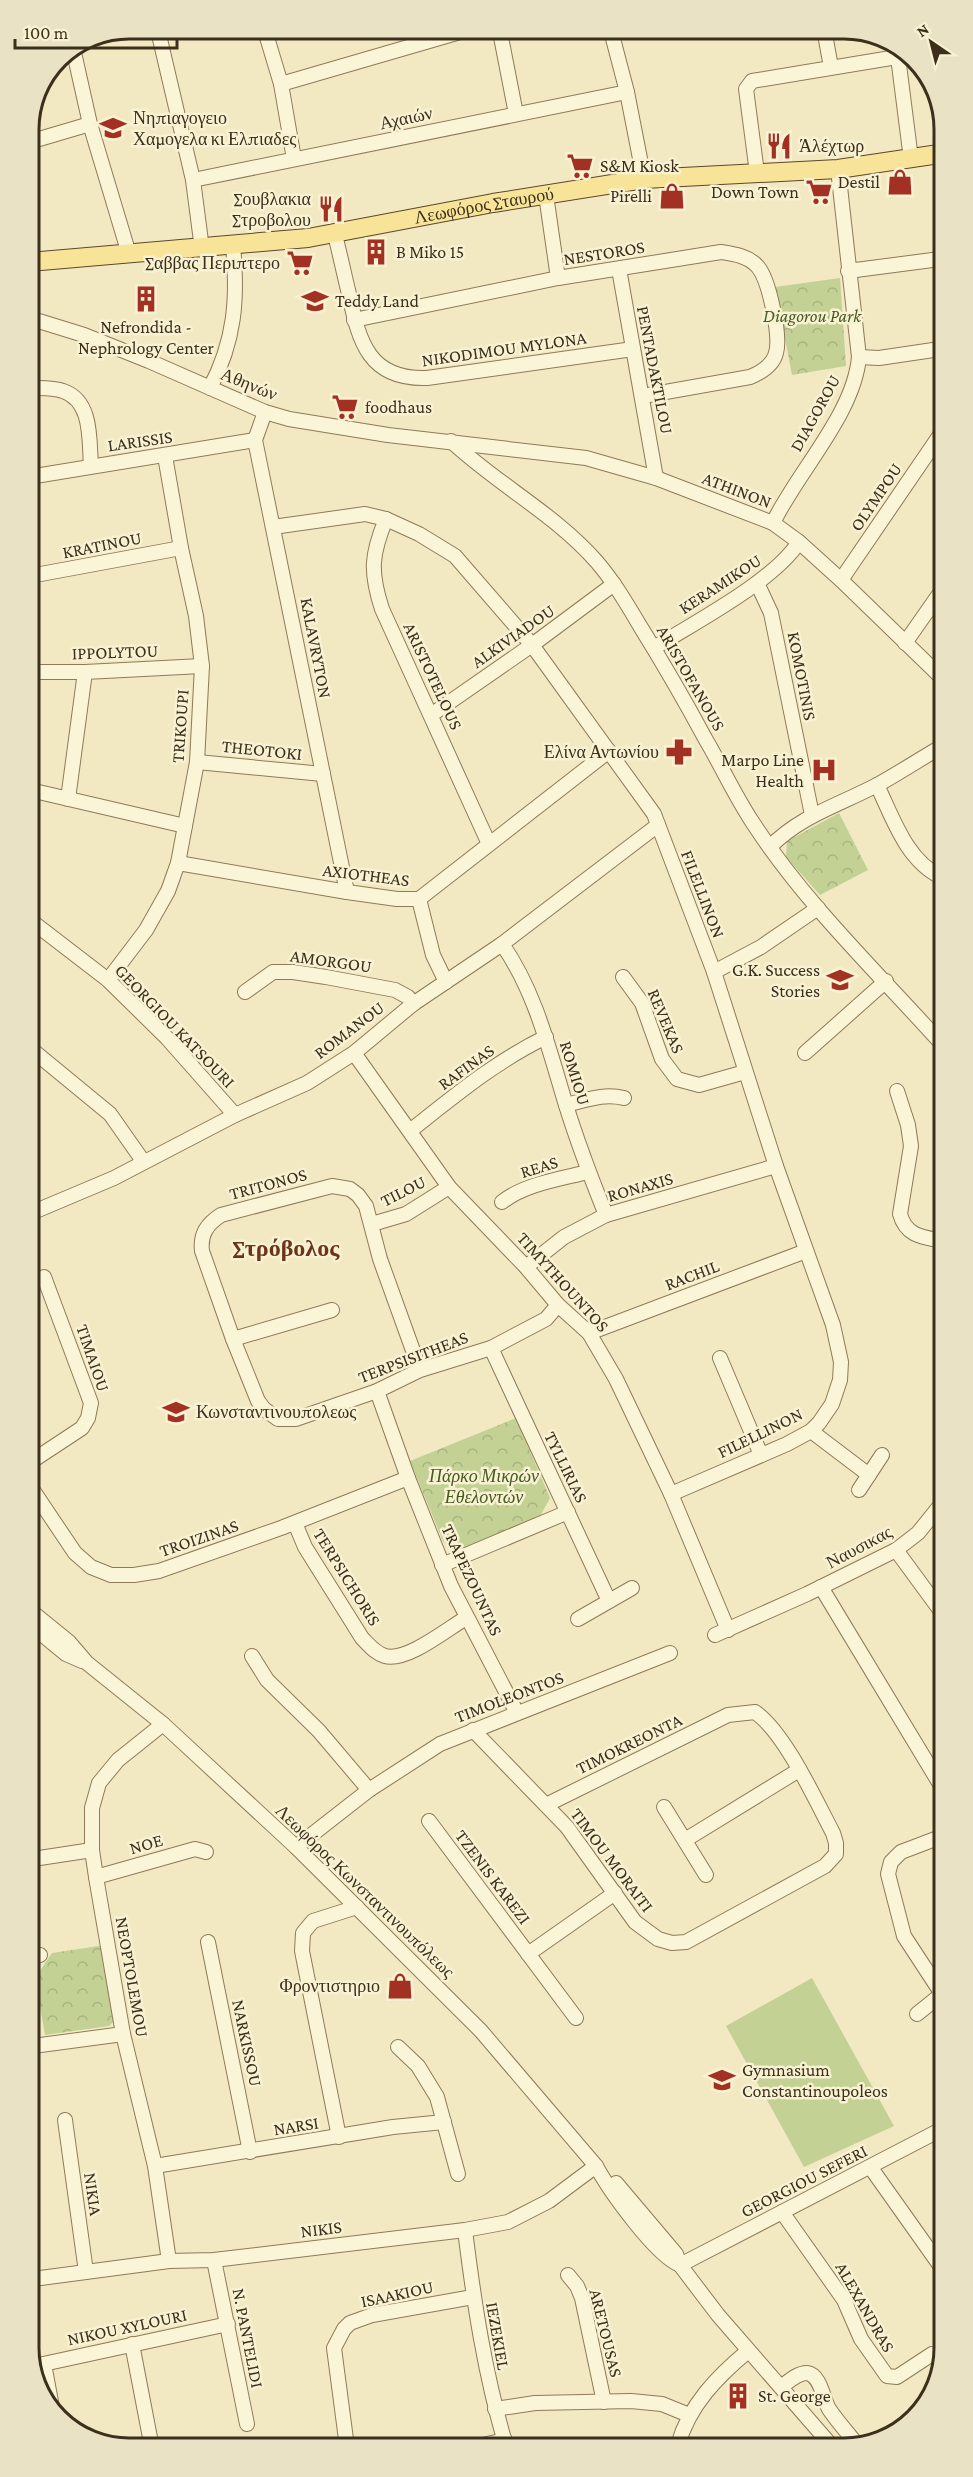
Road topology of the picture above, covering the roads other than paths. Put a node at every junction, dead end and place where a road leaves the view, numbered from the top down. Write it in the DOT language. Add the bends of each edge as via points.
graph roads {
  1 [pos="160,39"];
  2 [pos="268,39"];
  3 [pos="436,39"];
  4 [pos="501,39"];
  5 [pos="613,39"];
  6 [pos="826,39"];
  7 [pos="75,57"];
  8 [pos="899,57"];
  9 [pos="831,67"];
  10 [pos="905,72"];
  11 [pos="282,84"];
  12 [pos="627,92"];
  13 [pos="516,114"];
  14 [pos="90,124"];
  15 [pos="39,139"];
  16 [pos="934,155"];
  17 [pos="294,159"];
  18 [pos="911,159"];
  19 [pos="838,169"];
  20 [pos="757,173"];
  21 [pos="644,179"];
  22 [pos="193,180"];
  23 [pos="546,195"];
  24 [pos="335,235"];
  25 [pos="233,246"];
  26 [pos="202,249"];
  27 [pos="129,254"];
  28 [pos="934,260"];
  29 [pos="39,261"];
  30 [pos="619,269"];
  31 [pos="848,271"];
  32 [pos="558,278"];
  33 [pos="354,320"];
  34 [pos="39,321"];
  35 [pos="633,349"];
  36 [pos="934,351"];
  37 [pos="859,357"];
  38 [pos="210,388"];
  39 [pos="39,389"];
  40 [pos="643,396"];
  41 [pos="265,412"];
  42 [pos="255,440"];
  43 [pos="451,441"];
  44 [pos="466,443"];
  45 [pos="934,444"];
  46 [pos="165,456"];
  47 [pos="91,466"];
  48 [pos="39,475"];
  49 [pos="656,478"];
  50 [pos="507,484"];
  51 [pos="386,519"];
  52 [pos="773,523"];
  53 [pos="273,527"];
  54 [pos="799,542"];
  55 [pos="181,548"];
  56 [pos="39,574"];
  57 [pos="842,580"];
  58 [pos="757,583"];
  59 [pos="614,584"];
  60 [pos="934,602"];
  61 [pos="905,643"];
  62 [pos="532,645"];
  63 [pos="654,648"];
  64 [pos="202,666"];
  65 [pos="934,670"];
  66 [pos="39,672"];
  67 [pos="85,672"];
  68 [pos="431,716"];
  69 [pos="609,751"];
  70 [pos="934,751"];
  71 [pos="197,762"];
  72 [pos="323,774"];
  73 [pos="877,785"];
  74 [pos="39,792"];
  75 [pos="68,799"];
  76 [pos="812,815"];
  77 [pos="658,825"];
  78 [pos="185,826"];
  79 [pos="489,844"];
  80 [pos="770,847"];
  81 [pos="178,863"];
  82 [pos="934,872"];
  83 [pos="347,892"];
  84 [pos="419,899"];
  85 [pos="818,908"];
  86 [pos="39,927"];
  87 [pos="502,944"];
  88 [pos="714,972"];
  89 [pos="623,977"];
  90 [pos="108,980"];
  91 [pos="886,981"];
  92 [pos="446,982"];
  93 [pos="245,992"];
  94 [pos="413,1004"];
  95 [pos="934,1033"];
  96 [pos="546,1037"];
  97 [pos="354,1053"];
  98 [pos="805,1053"];
  99 [pos="39,1056"];
  100 [pos="745,1072"];
  101 [pos="897,1091"];
  102 [pos="624,1098"];
  103 [pos="566,1105"];
  104 [pos="235,1115"];
  105 [pos="410,1131"];
  106 [pos="143,1161"];
  107 [pos="776,1166"];
  108 [pos="588,1172"];
  109 [pos="449,1187"];
  110 [pos="502,1202"];
  111 [pos="39,1210"];
  112 [pos="606,1215"];
  113 [pos="372,1224"];
  114 [pos="934,1240"];
  115 [pos="806,1251"];
  116 [pos="526,1267"];
  117 [pos="44,1277"];
  118 [pos="558,1305"];
  119 [pos="332,1310"];
  120 [pos="590,1333"];
  121 [pos="233,1339"];
  122 [pos="491,1348"];
  123 [pos="720,1358"];
  124 [pos="420,1370"];
  125 [pos="377,1391"];
  126 [pos="271,1415"];
  127 [pos="811,1431"];
  128 [pos="761,1455"];
  129 [pos="882,1455"];
  130 [pos="39,1456"];
  131 [pos="869,1475"];
  132 [pos="408,1478"];
  133 [pos="859,1490"];
  134 [pos="671,1494"];
  135 [pos="39,1499"];
  136 [pos="568,1512"];
  137 [pos="934,1513"];
  138 [pos="295,1523"];
  139 [pos="896,1550"];
  140 [pos="442,1565"];
  141 [pos="821,1587"];
  142 [pos="632,1588"];
  143 [pos="609,1601"];
  144 [pos="934,1602"];
  145 [pos="39,1618"];
  146 [pos="466,1618"];
  147 [pos="578,1619"];
  148 [pos="39,1632"];
  149 [pos="722,1632"];
  150 [pos="670,1653"];
  151 [pos="252,1656"];
  152 [pos="87,1663"];
  153 [pos="517,1713"];
  154 [pos="163,1724"];
  155 [pos="473,1730"];
  156 [pos="799,1770"];
  157 [pos="934,1774"];
  158 [pos="369,1790"];
  159 [pos="546,1804"];
  160 [pos="664,1808"];
  161 [pos="429,1821"];
  162 [pos="934,1839"];
  163 [pos="685,1840"];
  164 [pos="296,1847"];
  165 [pos="92,1850"];
  166 [pos="206,1852"];
  167 [pos="39,1858"];
  168 [pos="706,1875"];
  169 [pos="96,1877"];
  170 [pos="615,1893"];
  171 [pos="357,1907"];
  172 [pos="208,1942"];
  173 [pos="528,1954"];
  174 [pos="934,1982"];
  175 [pos="934,2000"];
  176 [pos="917,2014"];
  177 [pos="576,2018"];
  178 [pos="123,2034"];
  179 [pos="39,2045"];
  180 [pos="398,2046"];
  181 [pos="65,2120"];
  182 [pos="444,2122"];
  183 [pos="934,2133"];
  184 [pos="339,2137"];
  185 [pos="250,2152"];
  186 [pos="155,2166"];
  187 [pos="596,2166"];
  188 [pos="871,2168"];
  189 [pos="458,2174"];
  190 [pos="782,2212"];
  191 [pos="465,2230"];
  192 [pos="934,2257"];
  193 [pos="214,2260"];
  194 [pos="169,2261"];
  195 [pos="680,2265"];
  196 [pos="86,2272"];
  197 [pos="568,2275"];
  198 [pos="39,2278"];
  199 [pos="473,2297"];
  200 [pos="228,2324"];
  201 [pos="132,2343"];
  202 [pos="748,2350"];
  203 [pos="932,2354"];
  204 [pos="41,2365"];
  205 [pos="781,2387"];
  206 [pos="604,2402"];
  207 [pos="495,2409"];
  208 [pos="689,2415"];
  209 [pos="247,2424"];
  210 [pos="851,2437"];
  211 [pos="150,2438"];
  212 [pos="345,2438"];
  213 [pos="504,2438"];
  214 [pos="681,2438"];
  215 [pos="825,2438"];
  1 -- 22 [label="street"];
  2 -- 11 [label="street"];
  3 -- 11 [label="street"];
  4 -- 13 [label="street"];
  5 -- 12 [label="street"];
  6 -- 9 [label="street"];
  7 -- 14 [label="street"];
  8 -- 9 [label="street"];
  9 -- 20 [label="street" via="752,81 746,89"];
  10 -- 18 [label="street"];
  11 -- 17 [label="street"];
  12 -- 13 [label="street, Αχαιών"];
  12 -- 21 [label="street"];
  13 -- 17 [label="street, Αχαιών"];
  14 -- 15 [label="street"];
  14 -- 27 [label="street"];
  16 -- 18 [label="main road, Λεωφόρος Σταυρού"];
  17 -- 22 [label="street, Αχαιών"];
  18 -- 19 [label="main road, Λεωφόρος Σταυρού"];
  19 -- 20 [label="main road, Λεωφόρος Σταυρού"];
  19 -- 31 [label="street, DIAGOROU"];
  20 -- 21 [label="main road, Λεωφόρος Σταυρού"];
  21 -- 23 [label="main road, Λεωφόρος Σταυρού"];
  22 -- 26 [label="street"];
  23 -- 24 [label="main road, Λεωφόρος Σταυρού"];
  23 -- 32 [label="street"];
  24 -- 25 [label="main road, Λεωφόρος Σταυρού"];
  24 -- 33 [label="street, NIKODIMOU MYLONA"];
  25 -- 26 [label="main road, Λεωφόρος Σταυρού"];
  25 -- 38 [label="street" via="234,320 222,365"];
  26 -- 27 [label="main road, Λεωφόρος Σταυρού"];
  27 -- 29 [label="main road, Λεωφόρος Σταυρού"];
  28 -- 31 [label="street"];
  30 -- 32 [label="street, NESTOROS"];
  30 -- 35 [label="street, PENTADAKTILOU"];
  30 -- 40 [label="street, NESTOROS" via="721,252 736,254 759,268 771,302 777,341 771,364 750,377"];
  31 -- 37 [label="street, DIAGOROU"];
  32 -- 33 [label="street, NESTOROS"];
  33 -- 35 [label="street, NIKODIMOU MYLONA" via="360,340 380,366 411,379"];
  34 -- 38 [label="street, Αθηνών" via="84,335"];
  35 -- 40 [label="street, PENTADAKTILOU"];
  36 -- 37 [label="street"];
  37 -- 52 [label="street, DIAGOROU" via="847,401"];
  38 -- 41 [label="street, Αθηνών"];
  39 -- 47 [label="street" via="63,391 77,400 86,415"];
  40 -- 49 [label="street, PENTADAKTILOU"];
  41 -- 42 [label="street"];
  41 -- 43 [label="street, Αθηνών" via="388,435"];
  42 -- 46 [label="street, LARISSIS"];
  42 -- 53 [label="street, KALAVRYTON"];
  43 -- 44 [label="street, Αθηνών"];
  43 -- 50 [label="street, ARISTOFANOUS" via="482,469"];
  44 -- 49 [label="street, ATHINON" via="586,458"];
  44 -- 50 [label="street, ARISTOFANOUS"];
  45 -- 57 [label="street, OLYMPOU"];
  46 -- 47 [label="street, LARISSIS"];
  46 -- 55 [label="street, TRIKOUPI"];
  47 -- 48 [label="street, LARISSIS"];
  49 -- 52 [label="street, ATHINON"];
  50 -- 59 [label="street, ARISTOFANOUS" via="579,543"];
  51 -- 53 [label="street, FILELLINON" via="364,514"];
  51 -- 62 [label="street, FILELLINON" via="455,556"];
  51 -- 68 [label="street, ARISTOTELOUS" via="375,544 375,587"];
  52 -- 54 [label="street, ATHINON"];
  53 -- 72 [label="street, KALAVRYTON"];
  54 -- 57 [label="street, ATHINON"];
  54 -- 58 [label="street, KERAMIKOU" via="786,560"];
  55 -- 56 [label="street, KRATINOU"];
  55 -- 64 [label="street, TRIKOUPI"];
  57 -- 61 [label="street, ATHINON"];
  58 -- 63 [label="street, KERAMIKOU"];
  58 -- 76 [label="street, KOMOTINIS" via="771,613"];
  59 -- 62 [label="street, ALKIVIADOU"];
  59 -- 63 [label="street, ARISTOFANOUS"];
  60 -- 61 [label="street"];
  61 -- 65 [label="street, ATHINON"];
  62 -- 68 [label="street, ALKIVIADOU"];
  62 -- 69 [label="street, FILELLINON"];
  63 -- 80 [label="street, ARISTOFANOUS"];
  64 -- 67 [label="street, IPPOLYTOU"];
  64 -- 71 [label="street, TRIKOUPI"];
  66 -- 67 [label="street, IPPOLYTOU"];
  67 -- 75 [label="street"];
  68 -- 79 [label="street, ARISTOTELOUS"];
  69 -- 77 [label="street, FILELLINON" via="650,806"];
  69 -- 79 [label="street, AXIOTHEAS"];
  70 -- 73 [label="street"];
  71 -- 72 [label="street, THEOTOKI"];
  71 -- 78 [label="street, TRIKOUPI"];
  72 -- 83 [label="street, KALAVRYTON"];
  73 -- 76 [label="street"];
  73 -- 82 [label="street" via="910,851"];
  74 -- 75 [label="street"];
  75 -- 78 [label="street"];
  76 -- 80 [label="street" via="786,831"];
  77 -- 87 [label="street, ROMANOU"];
  77 -- 88 [label="street, FILELLINON"];
  78 -- 81 [label="street, TRIKOUPI"];
  79 -- 84 [label="street, AXIOTHEAS"];
  80 -- 85 [label="street, ARISTOFANOUS"];
  81 -- 83 [label="street, AXIOTHEAS"];
  81 -- 90 [label="street, TRIKOUPI" via="168,891 146,930"];
  83 -- 84 [label="street, AXIOTHEAS"];
  84 -- 92 [label="street" via="433,955"];
  85 -- 88 [label="street" via="761,947"];
  85 -- 91 [label="street, ARISTOFANOUS"];
  86 -- 90 [label="street, GEORGIOU KATSOURI"];
  87 -- 92 [label="street, ROMANOU"];
  87 -- 96 [label="street, ROMIOU" via="518,969"];
  88 -- 100 [label="street, FILELLINON"];
  89 -- 100 [label="street, REVEKAS" via="642,1003 662,1059 677,1080 699,1085"];
  90 -- 104 [label="street, GEORGIOU KATSOURI" via="167,1038"];
  91 -- 95 [label="street, ARISTOFANOUS"];
  91 -- 98 [label="street"];
  92 -- 94 [label="street, ROMANOU"];
  93 -- 94 [label="street, AMORGOU" via="273,972 292,972 395,990"];
  94 -- 97 [label="street, ROMANOU"];
  96 -- 103 [label="street, ROMIOU"];
  96 -- 105 [label="street, RAFINAS" via="476,1080"];
  97 -- 104 [label="street, ROMANOU" via="307,1083"];
  97 -- 105 [label="street, TIMYTHOUNTOS"];
  99 -- 106 [label="street" via="110,1114"];
  100 -- 107 [label="street, FILELLINON"];
  101 -- 114 [label="street" via="911,1146 900,1214 902,1223 915,1236"];
  102 -- 103 [label="street" via="609,1095"];
  103 -- 108 [label="street, ROMIOU"];
  104 -- 106 [label="street, ROMANOU"];
  105 -- 109 [label="street, TIMYTHOUNTOS"];
  106 -- 111 [label="street, ROMANOU" via="114,1178"];
  107 -- 112 [label="street, RONAXIS"];
  107 -- 115 [label="street, FILELLINON"];
  108 -- 110 [label="street, REAS" via="530,1187"];
  108 -- 112 [label="street, ROMIOU"];
  109 -- 113 [label="street, TILOU" via="406,1214"];
  109 -- 116 [label="street, TIMYTHOUNTOS"];
  112 -- 116 [label="street, RONAXIS" via="564,1237"];
  113 -- 121 [label="street, TRITONOS" via="358,1195 340,1186 213,1220 204,1232 202,1251"];
  113 -- 124 [label="street, TRITONOS" via="380,1259"];
  115 -- 120 [label="street, RACHIL"];
  115 -- 127 [label="street, FILELLINON" via="833,1325 841,1362 832,1404"];
  116 -- 118 [label="street, TIMYTHOUNTOS"];
  117 -- 130 [label="street, TIMAIOU" via="91,1403 82,1428"];
  118 -- 120 [label="street, TIMYTHOUNTOS"];
  118 -- 122 [label="street, TERPSISITHEAS" via="546,1319"];
  119 -- 121 [label="street"];
  120 -- 134 [label="street, TIMYTHOUNTOS"];
  121 -- 126 [label="street, TRITONOS" via="258,1401"];
  122 -- 124 [label="street, TERPSISITHEAS"];
  122 -- 136 [label="street, TYLLIRIAS"];
  123 -- 128 [label="street"];
  124 -- 125 [label="street, TERPSISITHEAS"];
  125 -- 126 [label="street, TERPSISITHEAS" via="296,1419"];
  125 -- 132 [label="street, TRAPEZOUNTAS"];
  127 -- 128 [label="street, FILELLINON"];
  127 -- 131 [label="street"];
  128 -- 134 [label="street, FILELLINON"];
  129 -- 131 [label="street"];
  131 -- 133 [label="street"];
  132 -- 138 [label="street, TROIZINAS"];
  132 -- 140 [label="street, TRAPEZOUNTAS"];
  134 -- 149 [label="street, TIMYTHOUNTOS"];
  135 -- 138 [label="street, TROIZINAS" via="75,1553 91,1567 111,1575 159,1571"];
  136 -- 140 [label="street"];
  136 -- 143 [label="street, TYLLIRIAS"];
  137 -- 139 [label="street, Ναυσικας" via="918,1533"];
  138 -- 146 [label="street, TERPSICHORIS" via="362,1638 384,1656 410,1652"];
  139 -- 141 [label="street, Ναυσικας"];
  139 -- 144 [label="street"];
  140 -- 146 [label="street, TRAPEZOUNTAS"];
  141 -- 149 [label="street, Ναυσικας"];
  141 -- 157 [label="street"];
  142 -- 143 [label="street"];
  143 -- 147 [label="street"];
  145 -- 152 [label="street, Λεωφόρος Κωνσταντινουπόλεως"];
  146 -- 153 [label="street, TRAPEZOUNTAS"];
  148 -- 152 [label="street, Λεωφόρος Κωνσταντινουπόλεως" via="66,1654"];
  150 -- 153 [label="street, TIMOLEONTOS"];
  151 -- 158 [label="street" via="273,1687 319,1731"];
  152 -- 154 [label="street, Λεωφόρος Κωνσταντινουπόλεως"];
  153 -- 155 [label="street, TIMOLEONTOS"];
  154 -- 164 [label="street, Λεωφόρος Κωνσταντινουπόλεως"];
  154 -- 165 [label="street, NEOPTOLEMOU" via="118,1760 99,1783 92,1808"];
  155 -- 158 [label="street, TIMOLEONTOS" via="440,1744"];
  155 -- 159 [label="street, TIMOU MORAITI"];
  156 -- 159 [label="street, TIMOKREONTA" via="766,1720 754,1712 728,1715"];
  156 -- 163 [label="street"];
  156 -- 170 [label="street, TIMOU MORAITI" via="836,1843 836,1854 825,1866 686,1942 658,1940 647,1933"];
  158 -- 164 [label="street, TIMOLEONTOS"];
  159 -- 170 [label="street, TIMOU MORAITI"];
  160 -- 163 [label="street"];
  161 -- 173 [label="street, TZENIS KAREZI"];
  162 -- 174 [label="street" via="901,1852 891,1862 888,1874 904,1936"];
  163 -- 168 [label="street"];
  164 -- 171 [label="street, Λεωφόρος Κωνσταντινουπόλεως"];
  165 -- 167 [label="street"];
  165 -- 169 [label="street, NEOPTOLEMOU"];
  166 -- 169 [label="street, NOE" via="195,1849"];
  169 -- 178 [label="street, NEOPTOLEMOU"];
  170 -- 173 [label="street, TZENIS KAREZI"];
  171 -- 184 [label="street" via="313,1921 303,1933 302,1951"];
  171 -- 187 [label="street, Λεωφόρος Κωνσταντινουπόλεως" via="481,2031"];
  172 -- 185 [label="street, NARKISSOU"];
  173 -- 177 [label="street, TZENIS KAREZI"];
  175 -- 176 [label="street"];
  178 -- 179 [label="street"];
  178 -- 186 [label="street, NEOPTOLEMOU"];
  180 -- 182 [label="street" via="423,2073 437,2097"];
  181 -- 196 [label="street, NIKIA"];
  182 -- 184 [label="street, NARSI"];
  182 -- 189 [label="street"];
  183 -- 188 [label="street, GEORGIOU SEFERI"];
  184 -- 185 [label="street, NARSI"];
  185 -- 186 [label="street, NARSI"];
  186 -- 194 [label="street, NEOPTOLEMOU"];
  187 -- 191 [label="street, NIKIS" via="527,2213 508,2222"];
  187 -- 195 [label="street, Λεωφόρος Κωνσταντινουπόλεως" via="605,2184 651,2241 669,2261"];
  188 -- 190 [label="street, GEORGIOU SEFERI"];
  188 -- 192 [label="street"];
  190 -- 195 [label="street, GEORGIOU SEFERI"];
  190 -- 203 [label="street, ALEXANDRAS" via="844,2300 861,2339 883,2373 892,2378"];
  191 -- 193 [label="street, NIKIS"];
  191 -- 199 [label="street, IEZEKIEL"];
  193 -- 194 [label="street, NIKIS"];
  193 -- 200 [label="street, N. PANTELIDI"];
  194 -- 196 [label="street, NIKIS"];
  195 -- 202 [label="street, Λεωφόρος Κωνσταντινουπόλεως"];
  196 -- 198 [label="street, NIKIS"];
  197 -- 206 [label="street, ARETOUSAS" via="582,2298"];
  199 -- 207 [label="street, IEZEKIEL"];
  199 -- 212 [label="street, ISAAKIOU" via="372,2315 344,2328 334,2348"];
  200 -- 201 [label="street, NIKOU XYLOURI"];
  200 -- 209 [label="street, N. PANTELIDI"];
  201 -- 204 [label="street, NIKOU XYLOURI"];
  201 -- 211 [label="street"];
  202 -- 205 [label="street, Λεωφόρος Κωνσταντινουπόλεως"];
  202 -- 208 [label="street"];
  205 -- 210 [label="street" via="798,2375 812,2376 827,2406"];
  205 -- 215 [label="street, Λεωφόρος Κωνσταντινουπόλεως"];
  206 -- 207 [label="street" via="535,2403"];
  206 -- 208 [label="street" via="662,2404"];
  207 -- 213 [label="street, IEZEKIEL"];
  208 -- 214 [label="street"];
}
